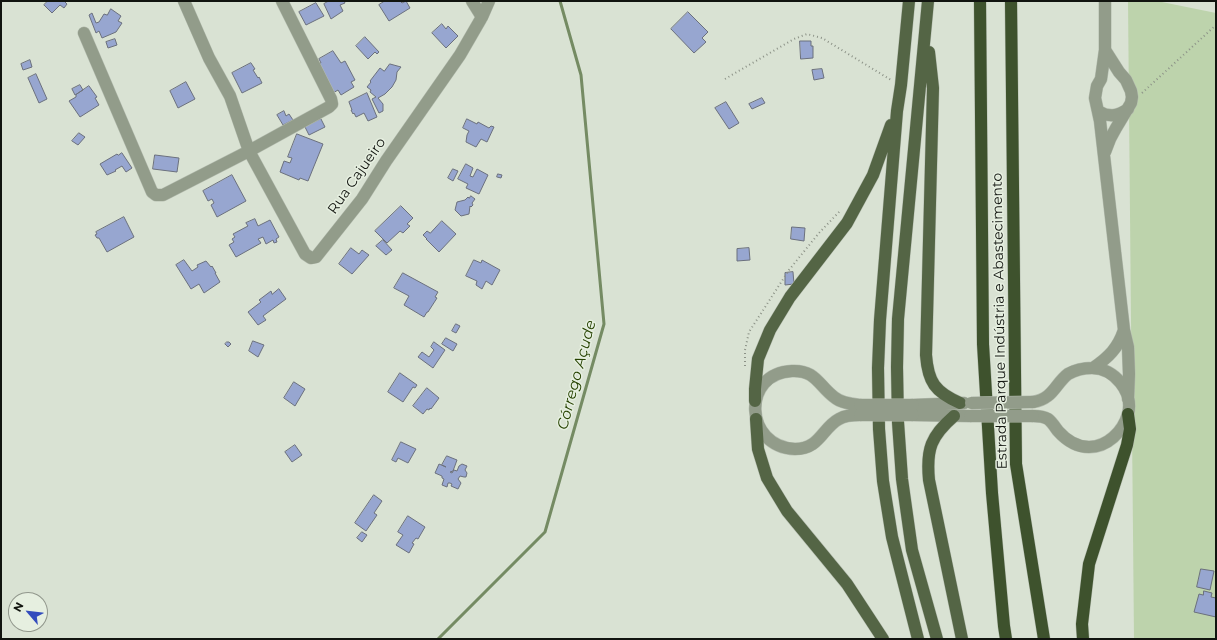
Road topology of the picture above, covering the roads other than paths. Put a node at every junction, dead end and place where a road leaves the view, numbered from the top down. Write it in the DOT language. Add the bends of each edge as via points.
graph roads {
  1 [pos="184,1"];
  2 [pos="282,1"];
  3 [pos="472,1"];
  4 [pos="489,1"];
  5 [pos="909,1"];
  6 [pos="928,1"];
  7 [pos="980,1"];
  8 [pos="1011,1"];
  9 [pos="1105,1"];
  10 [pos="482,17"];
  11 [pos="926,24"];
  12 [pos="84,33"];
  13 [pos="1105,50"];
  14 [pos="1130,106"];
  15 [pos="897,111"];
  16 [pos="1098,111"];
  17 [pos="249,151"];
  18 [pos="1104,155"];
  19 [pos="1124,330"];
  20 [pos="1093,368"];
  21 [pos="1128,399"];
  22 [pos="756,401"];
  23 [pos="965,403"];
  24 [pos="860,410"];
  25 [pos="913,410"];
  26 [pos="1128,414"];
  27 [pos="954,416"];
  28 [pos="756,419"];
  29 [pos="883,639"];
  30 [pos="918,639"];
  31 [pos="937,639"];
  32 [pos="962,639"];
  33 [pos="1006,639"];
  34 [pos="1044,639"];
  35 [pos="1083,639"];
  1 -- 17 [label="street" via="209,58 230,96"];
  2 -- 17 [label="street" via="332,104"];
  3 -- 10 [label="street"];
  4 -- 10 [label="street, Rua Cajueiro"];
  5 -- 15 [label="main road"];
  6 -- 11 [label="main road"];
  7 -- 33 [label="highway, Estrada Parque Indústria e Abastecimento" via="983,344 992,493"];
  8 -- 34 [label="highway, Estrada Parque Indústria e Abastecimento" via="1016,464"];
  9 -- 13 [label="street"];
  10 -- 17 [label="street, Rua Cajueiro" via="460,55 386,160 362,199 316,257 310,258 305,254"];
  11 -- 23 [label="main road" via="933,88 927,367 933,384 940,391 949,398"];
  11 -- 31 [label="main road" via="898,319 897,375 901,472 912,550"];
  12 -- 17 [label="street" via="152,192 156,196"];
  13 -- 14 [label="street" via="1132,91"];
  13 -- 16 [label="street" via="1095,98"];
  14 -- 16 [label="street" via="1122,113 1111,116"];
  14 -- 18 [label="street" via="1110,139"];
  15 -- 22 [label="main road" via="873,174 847,223 790,297 770,330 758,359"];
  15 -- 30 [label="main road" via="880,320 879,429 883,481 892,537"];
  16 -- 18 [label="street"];
  18 -- 19 [label="street"];
  19 -- 20 [label="street" via="1116,347"];
  19 -- 21 [label="street" via="1128,347"];
  20 -- 21 [label="street" via="1110,373 1118,379"];
  20 -- 23 [label="street, bridge" via="1069,374 1050,394 1039,401"];
  21 -- 26 [label="street"];
  22 -- 24 [label="street" via="765,382 793,370 813,375 834,398"];
  22 -- 28 [label="street"];
  23 -- 25 [label="street" via="942,404"];
  24 -- 25 [label="street, bridge"];
  24 -- 28 [label="street" via="838,419 812,444 796,449 775,443 760,429"];
  25 -- 27 [label="street"];
  26 -- 27 [label="street, bridge" via="1124,424 1112,439 1096,447 1071,443 1051,422 1041,416"];
  26 -- 35 [label="highway" via="1130,429 1127,445 1089,564 1082,624"];
  27 -- 32 [label="main road" via="936,435 927,463"];
  28 -- 29 [label="main road" via="758,449 771,485 787,511 847,584"];
}
